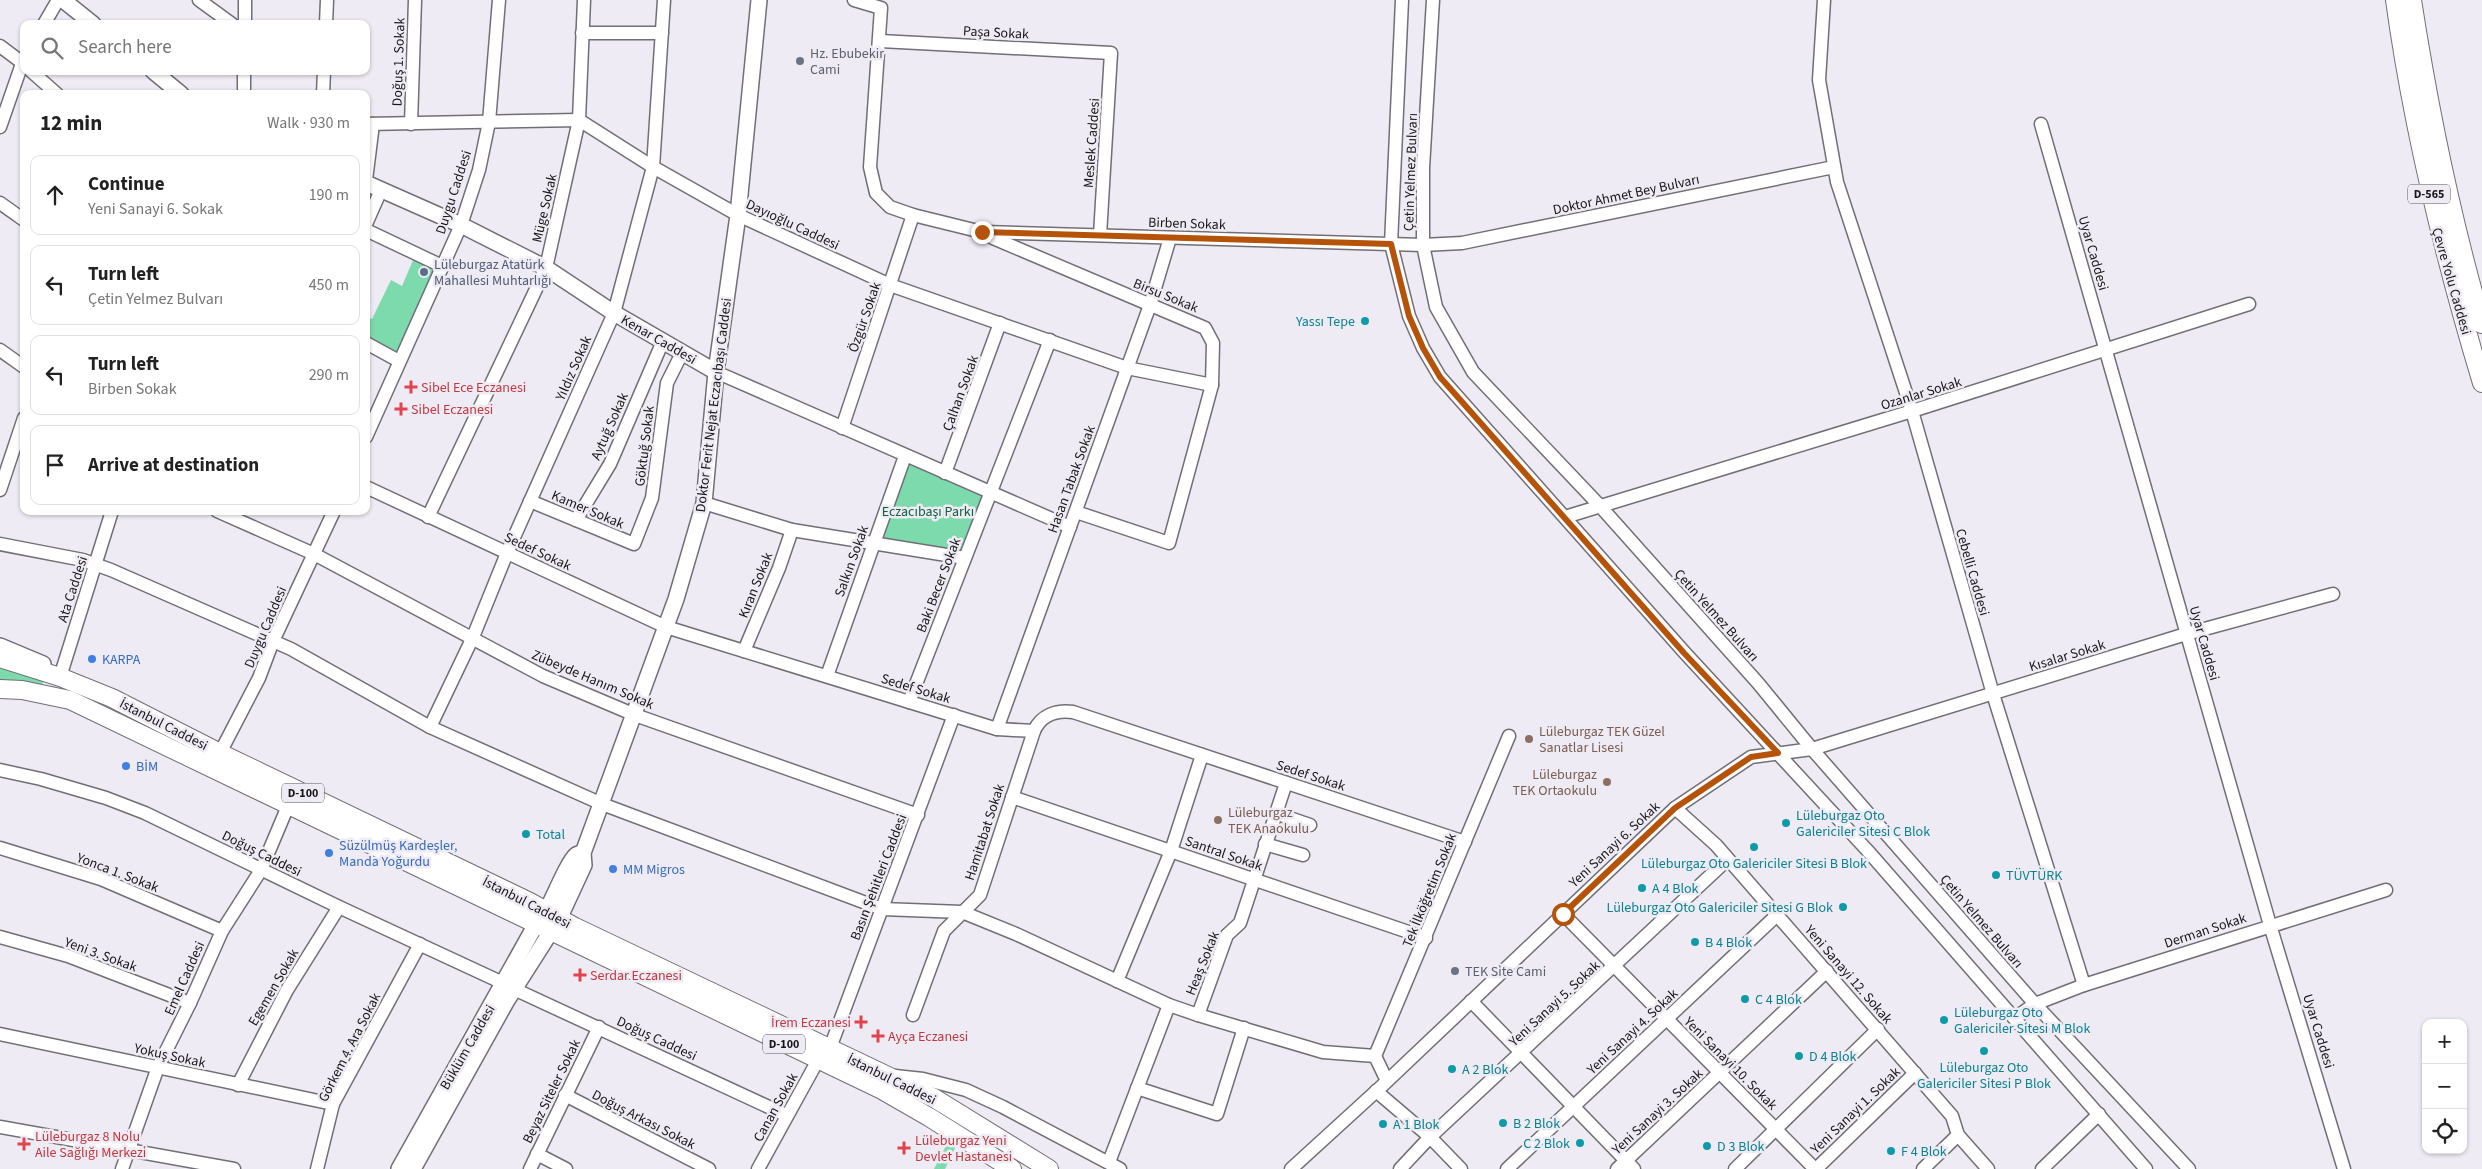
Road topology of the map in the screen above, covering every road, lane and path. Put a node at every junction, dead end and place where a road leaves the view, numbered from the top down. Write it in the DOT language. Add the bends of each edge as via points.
graph roads {
  1 [pos="58,0"];
  2 [pos="62,0"];
  3 [pos="199,0"];
  4 [pos="245,0"];
  5 [pos="327,0"];
  6 [pos="415,0"];
  7 [pos="499,0"];
  8 [pos="584,0"];
  9 [pos="664,0"];
  10 [pos="759,0"];
  11 [pos="854,0"];
  12 [pos="1402,0"];
  13 [pos="1433,0"];
  14 [pos="1824,0"];
  15 [pos="2395,0"];
  16 [pos="2412,0"];
  17 [pos="46,20"];
  18 [pos="88,20"];
  19 [pos="226,20"];
  20 [pos="245,20"];
  21 [pos="326,20"];
  22 [pos="582,33"];
  23 [pos="662,33"];
  24 [pos="880,41"];
  25 [pos="0,46"];
  26 [pos="1111,53"];
  27 [pos="20,59"];
  28 [pos="20,70"];
  29 [pos="36,75"];
  30 [pos="158,75"];
  31 [pos="244,75"];
  32 [pos="324,75"];
  33 [pos="52,90"];
  34 [pos="177,90"];
  35 [pos="244,90"];
  36 [pos="323,90"];
  37 [pos="579,120"];
  38 [pos="489,122"];
  39 [pos="370,124"];
  40 [pos="411,124"];
  41 [pos="2042,124"];
  42 [pos="0,127"];
  43 [pos="1834,166"];
  44 [pos="653,167"];
  45 [pos="370,184"];
  46 [pos="381,190"];
  47 [pos="0,203"];
  48 [pos="370,215"];
  49 [pos="738,215"];
  50 [pos="913,215"];
  51 [pos="20,217"];
  52 [pos="461,225"];
  53 [pos="370,232"];
  54 [pos="982,232"];
  55 [pos="1100,235"];
  56 [pos="1170,238"];
  57 [pos="1391,244"];
  58 [pos="1423,245"];
  59 [pos="442,266"];
  60 [pos="546,268"];
  61 [pos="890,285"];
  62 [pos="2249,304"];
  63 [pos="1150,305"];
  64 [pos="614,313"];
  65 [pos="1000,323"];
  66 [pos="2482,324"];
  67 [pos="1050,340"];
  68 [pos="663,341"];
  69 [pos="370,346"];
  70 [pos="0,350"];
  71 [pos="2106,350"];
  72 [pos="682,353"];
  73 [pos="399,361"];
  74 [pos="20,364"];
  75 [pos="1127,368"];
  76 [pos="716,372"];
  77 [pos="2482,383"];
  78 [pos="1212,384"];
  79 [pos="1912,411"];
  80 [pos="370,428"];
  81 [pos="842,428"];
  82 [pos="20,430"];
  83 [pos="905,456"];
  84 [pos="946,473"];
  85 [pos="370,489"];
  86 [pos="0,490"];
  87 [pos="990,493"];
  88 [pos="530,501"];
  89 [pos="704,503"];
  90 [pos="1600,506"];
  91 [pos="1076,512"];
  92 [pos="111,515"];
  93 [pos="226,515"];
  94 [pos="332,515"];
  95 [pos="428,517"];
  96 [pos="1565,517"];
  97 [pos="576,520"];
  98 [pos="1070,527"];
  99 [pos="792,530"];
  100 [pos="873,543"];
  101 [pos="0,544"];
  102 [pos="634,544"];
  103 [pos="314,554"];
  104 [pos="507,554"];
  105 [pos="965,558"];
  106 [pos="96,564"];
  107 [pos="2333,594"];
  108 [pos="666,627"];
  109 [pos="2186,634"];
  110 [pos="473,637"];
  111 [pos="273,641"];
  112 [pos="0,646"];
  113 [pos="744,651"];
  114 [pos="0,658"];
  115 [pos="827,676"];
  116 [pos="60,677"];
  117 [pos="3,690"];
  118 [pos="1993,694"];
  119 [pos="909,702"];
  120 [pos="635,715"];
  121 [pos="954,715"];
  122 [pos="430,727"];
  123 [pos="997,729"];
  124 [pos="1034,731"];
  125 [pos="1509,736"];
  126 [pos="1812,749"];
  127 [pos="220,753"];
  128 [pos="1778,753"];
  129 [pos="1202,755"];
  130 [pos="0,770"];
  131 [pos="1286,783"];
  132 [pos="1012,797"];
  133 [pos="602,804"];
  134 [pos="288,806"];
  135 [pos="1675,808"];
  136 [pos="1275,813"];
  137 [pos="918,815"];
  138 [pos="1310,825"];
  139 [pos="1465,842"];
  140 [pos="1265,844"];
  141 [pos="0,848"];
  142 [pos="1171,851"];
  143 [pos="1303,855"];
  144 [pos="1728,859"];
  145 [pos="261,870"];
  146 [pos="1253,878"];
  147 [pos="2386,890"];
  148 [pos="339,907"];
  149 [pos="882,909"];
  150 [pos="962,912"];
  151 [pos="1563,914"];
  152 [pos="1777,914"];
  153 [pos="547,922"];
  154 [pos="2270,925"];
  155 [pos="222,931"];
  156 [pos="0,937"];
  157 [pos="1426,938"];
  158 [pos="420,944"];
  159 [pos="1615,967"];
  160 [pos="1827,971"];
  161 [pos="1117,981"];
  162 [pos="2084,985"];
  163 [pos="509,986"];
  164 [pos="1471,1001"];
  165 [pos="190,1003"];
  166 [pos="2035,1004"];
  167 [pos="1169,1005"];
  168 [pos="913,1015"];
  169 [pos="1198,1015"];
  170 [pos="2015,1018"];
  171 [pos="1667,1019"];
  172 [pos="599,1027"];
  173 [pos="1244,1028"];
  174 [pos="1878,1029"];
  175 [pos="0,1034"];
  176 [pos="1522,1053"];
  177 [pos="824,1054"];
  178 [pos="1375,1056"];
  179 [pos="158,1067"];
  180 [pos="1720,1073"];
  181 [pos="884,1074"];
  182 [pos="1915,1074"];
  183 [pos="1388,1081"];
  184 [pos="238,1085"];
  185 [pos="1137,1088"];
  186 [pos="1376,1091"];
  187 [pos="564,1095"];
  188 [pos="334,1104"];
  189 [pos="1574,1106"];
  190 [pos="2099,1114"];
  191 [pos="786,1115"];
  192 [pos="0,1127"];
  193 [pos="1776,1130"];
  194 [pos="1958,1135"];
  195 [pos="1430,1137"];
  196 [pos="128,1151"];
  197 [pos="537,1154"];
  198 [pos="1108,1162"];
  199 [pos="1626,1166"];
  200 [pos="122,1169"];
  201 [pos="234,1169"];
  202 [pos="317,1169"];
  203 [pos="399,1169"];
  204 [pos="412,1169"];
  205 [pos="530,1169"];
  206 [pos="566,1169"];
  207 [pos="709,1169"];
  208 [pos="758,1169"];
  209 [pos="1012,1169"];
  210 [pos="1049,1169"];
  211 [pos="1120,1169"];
  212 [pos="1291,1169"];
  213 [pos="1400,1169"];
  214 [pos="1461,1169"];
  215 [pos="1507,1169"];
  216 [pos="1735,1169"];
  217 [pos="1816,1169"];
  218 [pos="1923,1169"];
  219 [pos="1988,1169"];
  220 [pos="2042,1169"];
  221 [pos="2146,1169"];
  222 [pos="2189,1169"];
  223 [pos="2344,1169"];
  1 -- 17 [label="street"];
  2 -- 18 [label="main road"];
  3 -- 19 [label="street"];
  4 -- 20 [label="street"];
  5 -- 21 [label="street"];
  6 -- 40 [label="street, Doğuş 1. Sokak"];
  7 -- 38 [label="street, Duygu Caddesi"];
  8 -- 22 [label="street, Müge Sokak"];
  9 -- 23 [label="street, Yıldız Sokak"];
  10 -- 49 [label="main road, Doktor Ferit Nejat Eczacıbaşı Caddesi"];
  11 -- 24 [label="street" via="881,8"];
  12 -- 57 [label="street, Çetin Yelmez Bulvarı"];
  13 -- 58 [label="street, Çetin Yelmez Bulvarı" via="1423,168"];
  14 -- 43 [label="street, Cebelli Caddesi" via="1819,80"];
  15 -- 77 [label="highway, Çevre Yolu Caddesi / D-565" via="2425,175"];
  16 -- 66 [label="highway, Çevre Yolu Caddesi / D-565" via="2440,163"];
  22 -- 23 [label="street"];
  22 -- 37 [label="street, Müge Sokak"];
  23 -- 44 [label="street, Yıldız Sokak"];
  24 -- 26 [label="street, Paşa Sokak"];
  24 -- 50 [label="street, Birsu Sokak" via="870,167 876,193 890,207"];
  25 -- 27 [label="street"];
  26 -- 55 [label="street, Meslek Caddesi"];
  28 -- 42 [label="street"];
  29 -- 33 [label="street"];
  30 -- 34 [label="main road"];
  31 -- 35 [label="street"];
  32 -- 36 [label="street"];
  37 -- 38 [label="street"];
  37 -- 44 [label="street, Dayıoğlu Caddesi"];
  37 -- 60 [label="street, Müge Sokak"];
  38 -- 40 [label="street"];
  38 -- 52 [label="street, Duygu Caddesi" via="479,170"];
  39 -- 40 [label="street"];
  41 -- 71 [label="street, Uyar Caddesi"];
  43 -- 58 [label="street, Doktor Ahmet Bey Bulvarı" via="1462,244"];
  43 -- 79 [label="street, Cebelli Caddesi"];
  44 -- 49 [label="street, Dayıoğlu Caddesi"];
  44 -- 64 [label="street, Yıldız Sokak"];
  45 -- 46 [label="main road, Kenar Caddesi"];
  46 -- 48 [label="street"];
  46 -- 52 [label="main road, Kenar Caddesi"];
  47 -- 51 [label="street"];
  49 -- 61 [label="street, Dayıoğlu Caddesi"];
  49 -- 76 [label="main road, Doktor Ferit Nejat Eczacıbaşı Caddesi"];
  50 -- 54 [label="street, Birsu Sokak"];
  50 -- 61 [label="street, Özgür Sokak"];
  52 -- 59 [label="street, Duygu Caddesi"];
  52 -- 60 [label="main road, Kenar Caddesi"];
  53 -- 59 [label="street"];
  54 -- 55 [label="street, Birben Sokak"];
  54 -- 63 [label="street, Birsu Sokak"];
  55 -- 56 [label="street, Birben Sokak"];
  56 -- 57 [label="street, Birben Sokak"];
  56 -- 63 [label="street, Hasan Tabak Sokak"];
  57 -- 58 [label="street, Doktor Ahmet Bey Bulvarı"];
  57 -- 96 [label="street, Çetin Yelmez Bulvarı" via="1409,316 1440,377"];
  58 -- 90 [label="street, Çetin Yelmez Bulvarı" via="1436,307 1473,372"];
  59 -- 73 [label="street, Duygu Caddesi"];
  60 -- 64 [label="main road, Kenar Caddesi"];
  60 -- 95 [label="street, Müge Sokak"];
  61 -- 65 [label="street, Dayıoğlu Caddesi"];
  61 -- 81 [label="street, Özgür Sokak"];
  62 -- 71 [label="street, Ozanlar Sokak"];
  63 -- 75 [label="street, Hasan Tabak Sokak"];
  63 -- 78 [label="street, Birsu Sokak" via="1206,328 1213,343"];
  64 -- 68 [label="main road, Kenar Caddesi"];
  64 -- 88 [label="street, Yıldız Sokak"];
  65 -- 67 [label="street, Dayıoğlu Caddesi"];
  65 -- 84 [label="street, Çalhan Sokak"];
  67 -- 75 [label="street, Dayıoğlu Caddesi"];
  67 -- 87 [label="street, Baki Becer Sokak"];
  68 -- 72 [label="main road, Kenar Caddesi"];
  68 -- 97 [label="street, Aytuğ Sokak" via="610,464"];
  69 -- 73 [label="street"];
  70 -- 74 [label="street"];
  71 -- 79 [label="street, Ozanlar Sokak"];
  71 -- 109 [label="street, Uyar Caddesi"];
  72 -- 76 [label="main road, Kenar Caddesi"];
  72 -- 102 [label="street, Göktuğ Sokak" via="667,383 652,498"];
  73 -- 80 [label="street, Duygu Caddesi"];
  75 -- 78 [label="street, Dayıoğlu Caddesi"];
  75 -- 91 [label="street, Hasan Tabak Sokak"];
  76 -- 81 [label="street, Kenar Caddesi"];
  76 -- 89 [label="main road, Doktor Ferit Nejat Eczacıbaşı Caddesi"];
  78 -- 91 [label="street, Birsu Sokak" via="1169,543"];
  79 -- 90 [label="street, Ozanlar Sokak"];
  79 -- 118 [label="street, Cebelli Caddesi"];
  81 -- 83 [label="street, Kenar Caddesi"];
  82 -- 86 [label="street"];
  83 -- 84 [label="street, Kenar Caddesi"];
  83 -- 100 [label="street, Salkın Sokak"];
  84 -- 87 [label="street, Kenar Caddesi"];
  85 -- 95 [label="street, Sedef Sokak"];
  87 -- 98 [label="street, Kenar Caddesi"];
  87 -- 105 [label="street, Baki Becer Sokak"];
  88 -- 97 [label="street, Kamer Sokak"];
  88 -- 104 [label="street, Yıldız Sokak"];
  89 -- 99 [label="street"];
  89 -- 108 [label="main road, Doktor Ferit Nejat Eczacıbaşı Caddesi"];
  90 -- 96 [label="street, Ozanlar Sokak"];
  90 -- 126 [label="street, Çetin Yelmez Bulvarı" via="1758,683"];
  91 -- 98 [label="street, Hasan Tabak Sokak"];
  92 -- 106 [label="street, Ata Caddesi"];
  93 -- 103 [label="street, Zübeyde Hanım Sokak"];
  94 -- 103 [label="street, Duygu Caddesi"];
  95 -- 104 [label="street, Sedef Sokak"];
  96 -- 128 [label="street, Çetin Yelmez Bulvarı" via="1684,653"];
  97 -- 102 [label="street, Kamer Sokak"];
  98 -- 123 [label="street, Hasan Tabak Sokak"];
  99 -- 100 [label="street"];
  99 -- 113 [label="street, Kıran Sokak"];
  100 -- 105 [label="street"];
  100 -- 115 [label="street, Salkın Sokak"];
  101 -- 106 [label="street"];
  103 -- 110 [label="street, Zübeyde Hanım Sokak"];
  103 -- 111 [label="street, Duygu Caddesi"];
  104 -- 108 [label="street, Sedef Sokak"];
  104 -- 110 [label="street, Yıldız Sokak"];
  105 -- 119 [label="street, Baki Becer Sokak"];
  106 -- 111 [label="street"];
  106 -- 116 [label="street, Ata Caddesi"];
  107 -- 109 [label="street, Kısalar Sokak"];
  108 -- 113 [label="street, Sedef Sokak"];
  108 -- 120 [label="main road, Doktor Ferit Nejat Eczacıbaşı Caddesi"];
  109 -- 118 [label="street, Kısalar Sokak"];
  109 -- 154 [label="street, Uyar Caddesi"];
  110 -- 120 [label="street, Zübeyde Hanım Sokak" via="543,676"];
  110 -- 122 [label="street, Yıldız Sokak"];
  111 -- 122 [label="street"];
  111 -- 127 [label="street, Duygu Caddesi" via="259,678"];
  112 -- 116 [label="main road, İstanbul Caddesi" via="46,666"];
  113 -- 115 [label="street, Sedef Sokak"];
  114 -- 116 [label="highway, D-100"];
  115 -- 119 [label="street, Sedef Sokak"];
  116 -- 127 [label="highway, İstanbul Caddesi / D-100" via="112,698"];
  117 -- 134 [label="highway, İstanbul Caddesi / D-100" via="70,700"];
  118 -- 126 [label="street, Kısalar Sokak"];
  118 -- 162 [label="street, Cebelli Caddesi"];
  119 -- 121 [label="street, Sedef Sokak"];
  120 -- 133 [label="main road, Doktor Ferit Nejat Eczacıbaşı Caddesi"];
  120 -- 137 [label="street, Zübeyde Hanım Sokak"];
  121 -- 123 [label="street, Sedef Sokak"];
  121 -- 137 [label="street, Basın Şehitleri Caddesi"];
  122 -- 133 [label="street"];
  123 -- 124 [label="street, Sedef Sokak"];
  124 -- 129 [label="street, Sedef Sokak" via="1050,714 1073,712"];
  124 -- 132 [label="street, Hamitabat Sokak"];
  125 -- 139 [label="street, Tek İlköğretim Sokak"];
  126 -- 128 [label="street, Yeni Sanayi 6. Sokak"];
  126 -- 166 [label="street, Çetin Yelmez Bulvarı"];
  127 -- 153 [label="highway, İstanbul Caddesi / D-100" via="468,872"];
  128 -- 135 [label="street, Yeni Sanayi 6. Sokak" via="1751,757"];
  128 -- 170 [label="street, Çetin Yelmez Bulvarı"];
  129 -- 131 [label="street, Sedef Sokak"];
  129 -- 142 [label="street"];
  130 -- 145 [label="street, Doğuş Caddesi" via="50,781 145,812"];
  131 -- 136 [label="street, Heaş Sokak"];
  131 -- 139 [label="street, Sedef Sokak"];
  132 -- 142 [label="street, Santral Sokak"];
  132 -- 150 [label="street, Hamitabat Sokak" via="980,894"];
  133 -- 149 [label="street"];
  133 -- 153 [label="main road, Doktor Ferit Nejat Eczacıbaşı Caddesi" via="583,853 576,854 572,860"];
  134 -- 145 [label="street, Emel Caddesi"];
  134 -- 153 [label="highway, İstanbul Caddesi / D-100" via="440,877"];
  135 -- 144 [label="street, Yeni Sanayi 12. Sokak"];
  135 -- 151 [label="street, Yeni Sanayi 6. Sokak"];
  136 -- 138 [label="street"];
  136 -- 140 [label="street, Heaş Sokak"];
  137 -- 149 [label="street, Basın Şehitleri Caddesi"];
  139 -- 157 [label="street, Tek İlköğretim Sokak"];
  140 -- 143 [label="street"];
  140 -- 146 [label="street, Heaş Sokak"];
  141 -- 155 [label="street, Yonca 1. Sokak" via="101,879"];
  142 -- 146 [label="street, Santral Sokak"];
  142 -- 161 [label="street"];
  144 -- 152 [label="street, Yeni Sanayi 12. Sokak"];
  144 -- 159 [label="street, Yeni Sanayi 5. Sokak"];
  145 -- 148 [label="street, Doğuş Caddesi"];
  145 -- 155 [label="street, Emel Caddesi"];
  146 -- 157 [label="street, Santral Sokak"];
  146 -- 169 [label="street, Heaş Sokak" via="1240,923 1227,935"];
  147 -- 154 [label="street, Derman Sokak"];
  148 -- 158 [label="street, Doğuş Caddesi"];
  148 -- 184 [label="street, Egemen Sokak" via="287,990"];
  149 -- 150 [label="street"];
  149 -- 177 [label="street, Basın Şehitleri Caddesi"];
  150 -- 161 [label="street"];
  150 -- 168 [label="street, Hamitabat Sokak" via="944,931"];
  151 -- 159 [label="street, Yeni Sanayi 10. Sokak"];
  151 -- 164 [label="street, Yeni Sanayi 6. Sokak"];
  152 -- 160 [label="street, Yeni Sanayi 12. Sokak"];
  152 -- 171 [label="street, Yeni Sanayi 4. Sokak"];
  153 -- 163 [label="main road, Büklüm Caddesi"];
  153 -- 177 [label="highway, İstanbul Caddesi / D-100"];
  154 -- 162 [label="street, Derman Sokak"];
  154 -- 223 [label="street, Uyar Caddesi"];
  155 -- 165 [label="street, Emel Caddesi"];
  156 -- 165 [label="street, Yeni 3. Sokak" via="68,956"];
  157 -- 178 [label="street, Tek İlköğretim Sokak"];
  158 -- 163 [label="street, Doğuş Caddesi"];
  158 -- 188 [label="street, Görkem 4. Ara Sokak"];
  159 -- 171 [label="street, Yeni Sanayi 10. Sokak"];
  159 -- 176 [label="street, Yeni Sanayi 5. Sokak"];
  160 -- 174 [label="street, Yeni Sanayi 12. Sokak"];
  160 -- 180 [label="street, Yeni Sanayi 3. Sokak"];
  161 -- 167 [label="street"];
  162 -- 166 [label="street, Derman Sokak"];
  163 -- 172 [label="street, Doğuş Caddesi"];
  163 -- 203 [label="main road, Büklüm Caddesi"];
  163 -- 204 [label="main road, Büklüm Caddesi"];
  164 -- 176 [label="street"];
  164 -- 183 [label="street, Yeni Sanayi 6. Sokak"];
  165 -- 179 [label="street, Emel Caddesi"];
  166 -- 170 [label="street, Derman Sokak"];
  166 -- 222 [label="street, Çetin Yelmez Bulvarı"];
  167 -- 169 [label="street"];
  167 -- 185 [label="street, Heaş Sokak"];
  169 -- 173 [label="street"];
  170 -- 190 [label="street, Çetin Yelmez Bulvarı"];
  171 -- 180 [label="street, Yeni Sanayi 10. Sokak"];
  171 -- 189 [label="street, Yeni Sanayi 4. Sokak"];
  172 -- 187 [label="street, Beyaz Siteler Sokak"];
  172 -- 191 [label="street, Doğuş Caddesi"];
  173 -- 178 [label="street" via="1323,1052"];
  173 -- 185 [label="street" via="1217,1114"];
  174 -- 182 [label="street, Yeni Sanayi 12. Sokak"];
  174 -- 193 [label="street"];
  175 -- 179 [label="street, Yokuş Sokak"];
  176 -- 189 [label="street"];
  176 -- 195 [label="street, Yeni Sanayi 5. Sokak"];
  177 -- 181 [label="highway, İstanbul Caddesi / D-100"];
  177 -- 191 [label="street, Canan Sokak"];
  177 -- 209 [label="highway, İstanbul Caddesi / D-100"];
  178 -- 183 [label="street"];
  179 -- 184 [label="street, Yokuş Sokak"];
  179 -- 196 [label="street, Emel Caddesi"];
  180 -- 193 [label="street, Yeni Sanayi 10. Sokak"];
  180 -- 199 [label="street, Yeni Sanayi 3. Sokak"];
  181 -- 198 [label="street" via="966,1090"];
  181 -- 210 [label="highway, İstanbul Caddesi / D-100" via="934,1098"];
  182 -- 194 [label="street, Yeni Sanayi 12. Sokak" via="1952,1116"];
  182 -- 217 [label="street, Yeni Sanayi 1. Sokak"];
  183 -- 186 [label="street, Yeni Sanayi 6. Sokak"];
  184 -- 188 [label="street, Yokuş Sokak"];
  185 -- 198 [label="street, Heaş Sokak"];
  186 -- 195 [label="street"];
  186 -- 212 [label="street, Yeni Sanayi 6. Sokak"];
  187 -- 197 [label="street, Beyaz Siteler Sokak"];
  187 -- 207 [label="street, Doğuş Arkası Sokak"];
  188 -- 202 [label="street, Görkem 4. Ara Sokak"];
  189 -- 199 [label="street"];
  189 -- 215 [label="street, Yeni Sanayi 4. Sokak"];
  190 -- 220 [label="street"];
  190 -- 221 [label="street, Çetin Yelmez Bulvarı"];
  191 -- 208 [label="street, Canan Sokak"];
  192 -- 196 [label="street"];
  193 -- 216 [label="street"];
  193 -- 217 [label="street, Yeni Sanayi 10. Sokak"];
  194 -- 218 [label="street"];
  194 -- 219 [label="street, Yeni Sanayi 12. Sokak"];
  195 -- 213 [label="street, Yeni Sanayi 5. Sokak"];
  195 -- 214 [label="street"];
  196 -- 200 [label="street, Emel Caddesi"];
  196 -- 201 [label="street"];
  197 -- 205 [label="street, Beyaz Siteler Sokak"];
  197 -- 206 [label="street"];
  198 -- 211 [label="street"];
}
